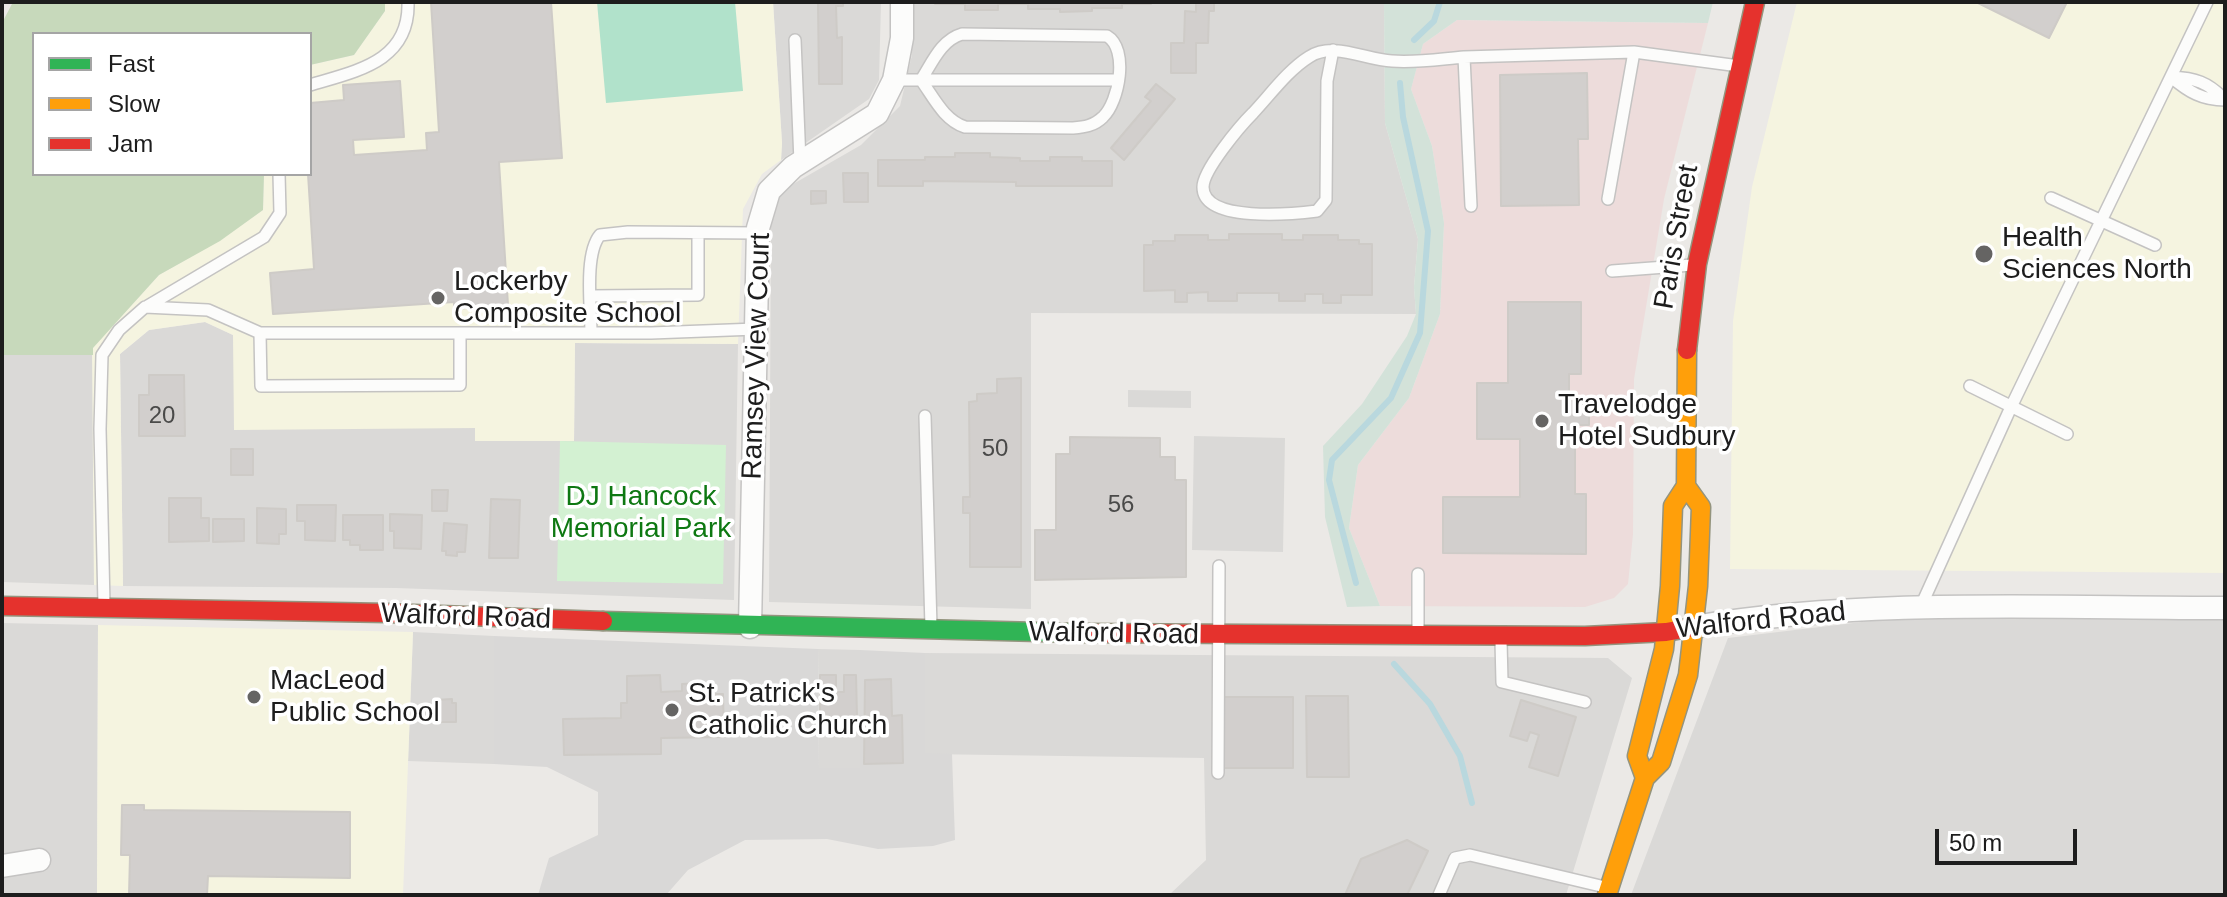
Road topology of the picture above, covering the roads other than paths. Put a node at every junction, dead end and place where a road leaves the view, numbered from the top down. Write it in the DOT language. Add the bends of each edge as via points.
graph roads {
  1 [pos="408,2"];
  2 [pos="902,2"];
  3 [pos="1755,2"];
  4 [pos="2207,2"];
  5 [pos="795,40"];
  6 [pos="1333,50"];
  7 [pos="1634,52"];
  8 [pos="1464,57"];
  9 [pos="1739,67"];
  10 [pos="894,80"];
  11 [pos="921,80"];
  12 [pos="1118,80"];
  13 [pos="312,84"];
  14 [pos="800,162"];
  15 [pos="279,176"];
  16 [pos="2051,198"];
  17 [pos="1608,199"];
  18 [pos="1471,206"];
  19 [pos="2101,220"];
  20 [pos="698,233"];
  21 [pos="757,233"];
  22 [pos="2155,245"];
  23 [pos="1697,264"];
  24 [pos="1612,271"];
  25 [pos="591,296"];
  26 [pos="145,307"];
  27 [pos="756,329"];
  28 [pos="260,333"];
  29 [pos="460,333"];
  30 [pos="591,333"];
  31 [pos="1970,386"];
  32 [pos="2011,407"];
  33 [pos="925,416"];
  34 [pos="2067,434"];
  35 [pos="1686,486"];
  36 [pos="1219,566"];
  37 [pos="1418,574"];
  38 [pos="2,606"];
  39 [pos="1921,606"];
  40 [pos="2225,608"];
  41 [pos="104,609"];
  42 [pos="750,627"];
  43 [pos="1694,627"];
  44 [pos="931,632"];
  45 [pos="1666,632"];
  46 [pos="1218,636"];
  47 [pos="1418,636"];
  48 [pos="1501,636"];
  49 [pos="1585,702"];
  50 [pos="1218,773"];
  51 [pos="1645,778"];
  52 [pos="39,860"];
  53 [pos="2,866"];
  54 [pos="1608,891"];
  55 [pos="1439,895"];
  1 -- 13 [label="lane" via="403,37 383,59"];
  2 -- 10 [label="street, Ramsey View Court"];
  3 -- 9 [label="street, Paris Street"];
  4 -- 19 [label="lane"];
  5 -- 14 [label="lane"];
  6 -- 6 [label="lane" via="1310,56 1240,127 1204,177 1207,201 1246,213 1317,211 1326,200 1327,81"];
  6 -- 8 [label="lane" via="1389,62"];
  7 -- 8 [label="lane"];
  7 -- 9 [label="lane"];
  7 -- 17 [label="lane"];
  8 -- 18 [label="lane"];
  9 -- 23 [label="street, Paris Street"];
  10 -- 11 [label="lane"];
  10 -- 14 [label="street, Ramsey View Court" via="877,114"];
  11 -- 12 [label="lane"];
  11 -- 12 [label="lane" via="955,124 1073,128 1102,119"];
  11 -- 12 [label="lane" via="945,43 962,34 1107,36 1118,46"];
  14 -- 21 [label="street, Ramsey View Court" via="769,191"];
  15 -- 26 [label="lane" via="280,213 264,237"];
  16 -- 19 [label="lane"];
  19 -- 22 [label="lane"];
  19 -- 32 [label="lane"];
  20 -- 21 [label="lane"];
  20 -- 25 [label="lane" via="600,235 594,242"];
  20 -- 25 [label="lane" via="698,295"];
  21 -- 27 [label="street, Ramsey View Court"];
  23 -- 24 [label="lane"];
  23 -- 35 [label="street, Paris Street" via="1687,352"];
  25 -- 30 [label="lane"];
  26 -- 28 [label="lane" via="208,310"];
  26 -- 41 [label="lane" via="119,330 102,355"];
  27 -- 30 [label="lane"];
  27 -- 42 [label="street, Ramsey View Court"];
  28 -- 29 [label="lane"];
  28 -- 29 [label="lane" via="261,386 460,385"];
  29 -- 30 [label="lane"];
  31 -- 32 [label="lane"];
  32 -- 34 [label="lane"];
  32 -- 39 [label="lane"];
  33 -- 44 [label="lane"];
  35 -- 43 [label="street, Paris Street" via="1701,507"];
  35 -- 45 [label="street, Paris Street" via="1673,506"];
  36 -- 46 [label="lane"];
  37 -- 47 [label="lane"];
  38 -- 41 [label="street, Walford Road"];
  39 -- 40 [label="street, Walford Road"];
  39 -- 43 [label="street, Walford Road"];
  41 -- 42 [label="street, Walford Road"];
  42 -- 44 [label="street, Walford Road"];
  43 -- 45 [label="street, Walford Road"];
  43 -- 51 [label="street, Paris Street" via="1688,675 1661,762"];
  44 -- 46 [label="street, Walford Road"];
  45 -- 48 [label="street, Walford Road"];
  45 -- 51 [label="street, Paris Street" via="1637,756"];
  46 -- 47 [label="street, Walford Road"];
  46 -- 50 [label="lane"];
  47 -- 48 [label="street, Walford Road"];
  48 -- 49 [label="lane" via="1502,682"];
  51 -- 54 [label="street, Paris Street"];
  52 -- 53 [label="street"];
  54 -- 55 [label="lane" via="1470,855 1455,858"];
}
